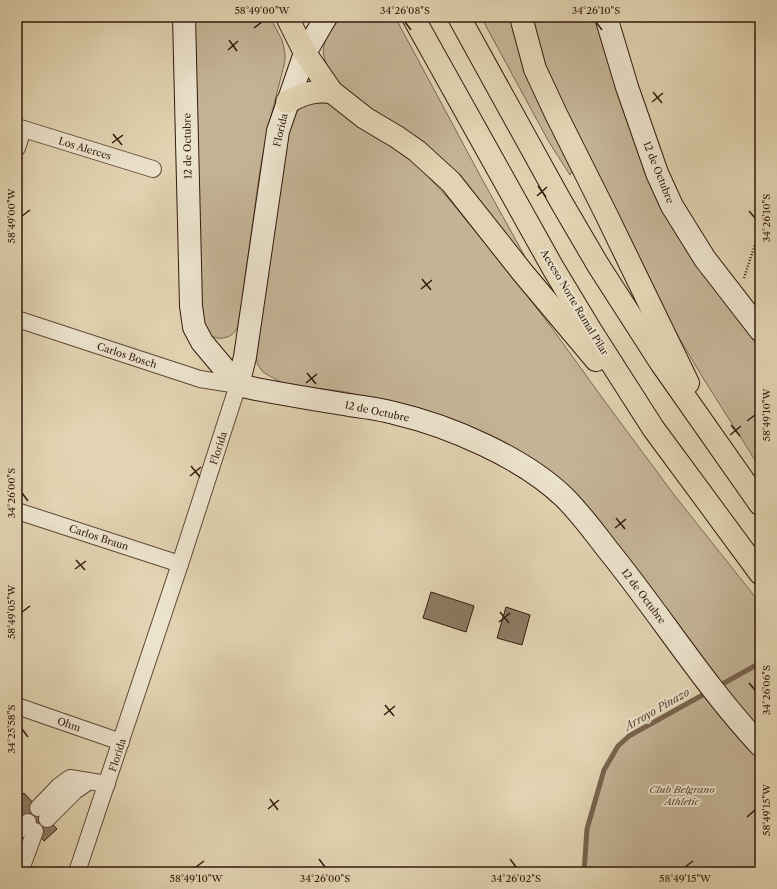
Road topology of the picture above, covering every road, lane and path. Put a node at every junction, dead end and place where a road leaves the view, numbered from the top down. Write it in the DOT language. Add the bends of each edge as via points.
graph roads {
  1 [pos="184,17"];
  2 [pos="286,17"];
  3 [pos="326,17"];
  4 [pos="413,17"];
  5 [pos="459,17"];
  6 [pos="521,17"];
  7 [pos="606,17"];
  8 [pos="305,53"];
  9 [pos="332,92"];
  10 [pos="287,102"];
  11 [pos="20,128"];
  12 [pos="17,148"];
  13 [pos="153,169"];
  14 [pos="760,229"];
  15 [pos="736,300"];
  16 [pos="17,319"];
  17 [pos="760,330"];
  18 [pos="238,385"];
  19 [pos="653,428"];
  20 [pos="719,447"];
  21 [pos="760,504"];
  22 [pos="17,511"];
  23 [pos="180,564"];
  24 [pos="760,573"];
  25 [pos="17,706"];
  26 [pos="754,739"];
  27 [pos="121,742"];
  28 [pos="107,784"];
  29 [pos="43,814"];
  30 [pos="27,829"];
  31 [pos="22,850"];
  32 [pos="20,872"];
  33 [pos="77,872"];
  1 -- 18 [label="street, 12 de Octubre" via="191,306 194,327 202,342"];
  2 -- 8 [label="highway"];
  3 -- 8 [label="street, Florida"];
  4 -- 19 [label="highway, Acceso Norte Ramal Pilar" via="553,268"];
  5 -- 20 [label="highway" via="598,265"];
  6 -- 20 [label="highway" via="536,69 556,114"];
  7 -- 15 [label="street, 12 de Octubre" via="657,173 672,206 705,259"];
  8 -- 9 [label="highway"];
  8 -- 10 [label="street, Florida"];
  9 -- 10 [label="highway" via="308,92"];
  9 -- 19 [label="highway" via="365,118 416,151 451,182 523,273"];
  10 -- 18 [label="street, Florida" via="278,131 246,350"];
  11 -- 12 [label="street"];
  11 -- 13 [label="street, Los Alerces"];
  14 -- 15 [label="path"];
  15 -- 17 [label="street, 12 de Octubre"];
  16 -- 18 [label="street, Carlos Bosch" via="200,379"];
  18 -- 23 [label="street, Florida"];
  18 -- 26 [label="street, 12 de Octubre" via="394,412 430,423 466,437 543,479 580,515"];
  19 -- 24 [label="highway, Acceso Norte Ramal Pilar"];
  20 -- 21 [label="highway"];
  22 -- 23 [label="street, Carlos Braun"];
  23 -- 27 [label="street, Florida"];
  25 -- 27 [label="street, Ohm"];
  27 -- 28 [label="street, Florida"];
  28 -- 29 [label="street" via="70,778 59,786"];
  28 -- 33 [label="street, Florida"];
  30 -- 31 [label="street"];
  31 -- 32 [label="street"];
}
